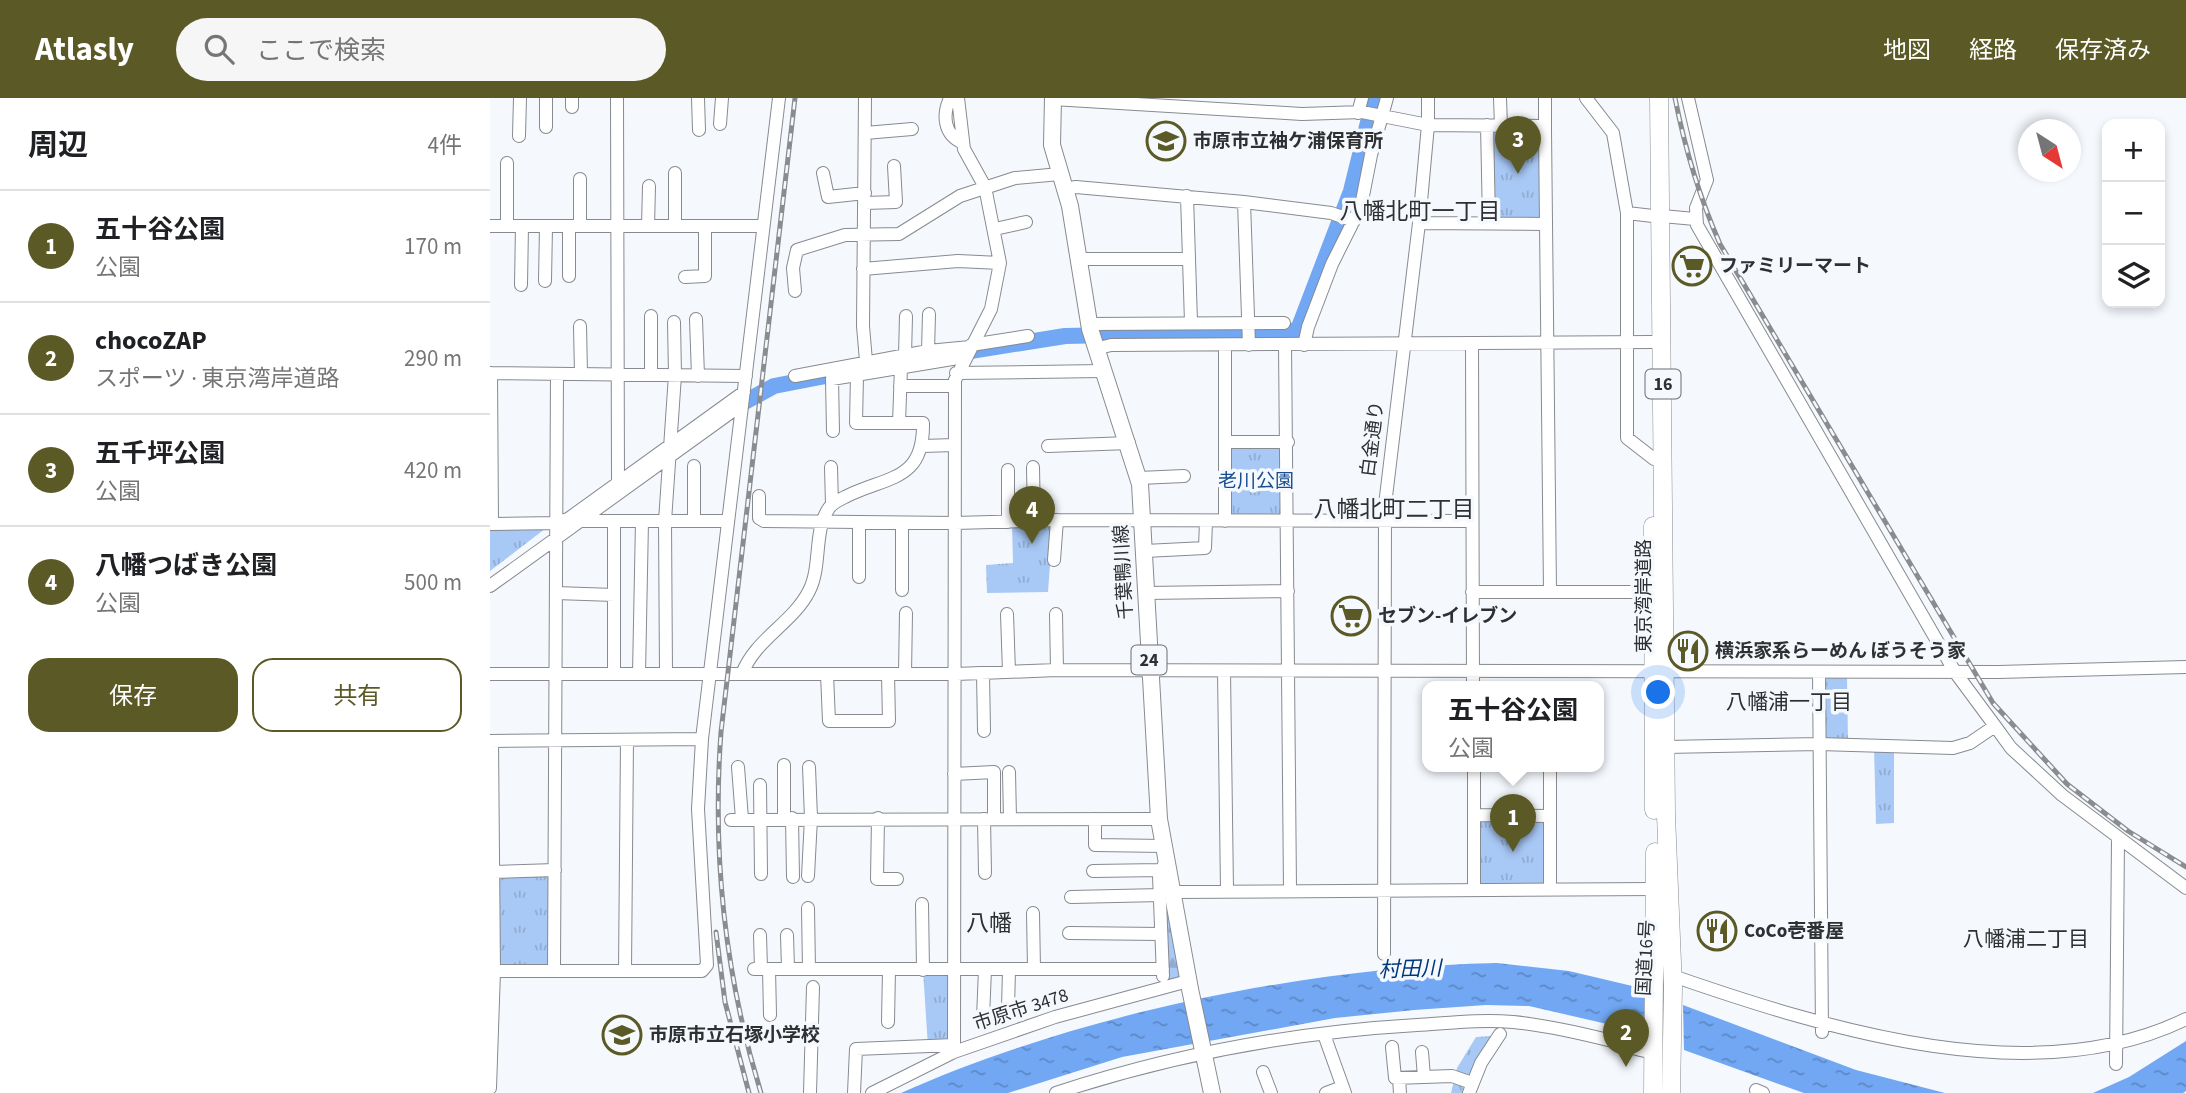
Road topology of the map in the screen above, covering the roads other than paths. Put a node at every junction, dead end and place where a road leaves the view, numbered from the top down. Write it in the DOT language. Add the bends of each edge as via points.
graph roads {
  1 [pos="520,98"];
  2 [pos="546,98"];
  3 [pos="617,98"];
  4 [pos="698,98"];
  5 [pos="722,98"];
  6 [pos="779,98"];
  7 [pos="865,98"];
  8 [pos="950,98"];
  9 [pos="958,98"];
  10 [pos="1362,98"];
  11 [pos="1387,98"];
  12 [pos="1428,98"];
  13 [pos="1500,98"];
  14 [pos="1545,98"];
  15 [pos="1586,98"];
  16 [pos="1649,98"];
  17 [pos="1659,98"];
  18 [pos="1688,98"];
  19 [pos="1053,99"];
  20 [pos="1360,113"];
  21 [pos="1379,116"];
  22 [pos="720,124"];
  23 [pos="1428,125"];
  24 [pos="1494,125"];
  25 [pos="546,127"];
  26 [pos="912,129"];
  27 [pos="699,130"];
  28 [pos="1545,130"];
  29 [pos="865,133"];
  30 [pos="519,136"];
  31 [pos="963,143"];
  32 [pos="507,163"];
  33 [pos="894,166"];
  34 [pos="675,173"];
  35 [pos="823,173"];
  36 [pos="580,179"];
  37 [pos="1063,181"];
  38 [pos="649,186"];
  39 [pos="985,187"];
  40 [pos="1187,196"];
  41 [pos="865,198"];
  42 [pos="1244,202"];
  43 [pos="1627,213"];
  44 [pos="1658,216"];
  45 [pos="1695,219"];
  46 [pos="1354,221"];
  47 [pos="1026,222"];
  48 [pos="1489,222"];
  49 [pos="1419,223"];
  50 [pos="1546,224"];
  51 [pos="490,226"];
  52 [pos="507,226"];
  53 [pos="522,226"];
  54 [pos="574,226"];
  55 [pos="618,226"];
  56 [pos="649,226"];
  57 [pos="675,226"];
  58 [pos="705,226"];
  59 [pos="763,226"];
  60 [pos="546,227"];
  61 [pos="995,229"];
  62 [pos="865,233"];
  63 [pos="1079,259"];
  64 [pos="1189,259"];
  65 [pos="1000,263"];
  66 [pos="863,269"];
  67 [pos="569,276"];
  68 [pos="685,277"];
  69 [pos="545,281"];
  70 [pos="521,285"];
  71 [pos="794,290"];
  72 [pos="929,314"];
  73 [pos="651,316"];
  74 [pos="906,316"];
  75 [pos="696,319"];
  76 [pos="674,322"];
  77 [pos="1191,322"];
  78 [pos="1247,323"];
  79 [pos="1284,323"];
  80 [pos="580,326"];
  81 [pos="1092,335"];
  82 [pos="1028,336"];
  83 [pos="1653,342"];
  84 [pos="1547,343"];
  85 [pos="1626,343"];
  86 [pos="1403,344"];
  87 [pos="1472,344"];
  88 [pos="1249,345"];
  89 [pos="1286,345"];
  90 [pos="1304,345"];
  91 [pos="1225,346"];
  92 [pos="928,351"];
  93 [pos="967,351"];
  94 [pos="903,361"];
  95 [pos="866,362"];
  96 [pos="1102,371"];
  97 [pos="491,373"];
  98 [pos="557,374"];
  99 [pos="581,374"];
  100 [pos="857,374"];
  101 [pos="617,375"];
  102 [pos="651,375"];
  103 [pos="675,375"];
  104 [pos="698,376"];
  105 [pos="746,376"];
  106 [pos="795,376"];
  107 [pos="955,379"];
  108 [pos="900,386"];
  109 [pos="742,399"];
  110 [pos="899,423"];
  111 [pos="833,431"];
  112 [pos="1225,442"];
  113 [pos="1288,442"];
  114 [pos="1129,443"];
  115 [pos="670,444"];
  116 [pos="954,445"];
  117 [pos="923,446"];
  118 [pos="1048,446"];
  119 [pos="669,458"];
  120 [pos="1654,458"];
  121 [pos="694,466"];
  122 [pos="831,467"];
  123 [pos="1033,467"];
  124 [pos="1008,470"];
  125 [pos="1184,476"];
  126 [pos="1139,478"];
  127 [pos="618,481"];
  128 [pos="759,496"];
  129 [pos="832,505"];
  130 [pos="728,520"];
  131 [pos="1057,520"];
  132 [pos="581,521"];
  133 [pos="614,521"];
  134 [pos="642,521"];
  135 [pos="665,521"];
  136 [pos="694,521"];
  137 [pos="1034,521"];
  138 [pos="1143,521"];
  139 [pos="1206,521"];
  140 [pos="1225,521"];
  141 [pos="1288,521"];
  142 [pos="1472,521"];
  143 [pos="1008,522"];
  144 [pos="1385,522"];
  145 [pos="556,523"];
  146 [pos="823,523"];
  147 [pos="859,523"];
  148 [pos="902,523"];
  149 [pos="955,523"];
  150 [pos="491,524"];
  151 [pos="556,538"];
  152 [pos="1145,551"];
  153 [pos="1054,560"];
  154 [pos="859,577"];
  155 [pos="490,586"];
  156 [pos="902,590"];
  157 [pos="1288,591"];
  158 [pos="1550,591"];
  159 [pos="1472,592"];
  160 [pos="1653,592"];
  161 [pos="556,593"];
  162 [pos="1146,593"];
  163 [pos="614,595"];
  164 [pos="906,613"];
  165 [pos="1007,614"];
  166 [pos="1056,614"];
  167 [pos="2186,667"];
  168 [pos="1057,670"];
  169 [pos="1150,670"];
  170 [pos="1288,670"];
  171 [pos="1384,670"];
  172 [pos="1473,670"];
  173 [pos="1550,670"];
  174 [pos="1224,671"];
  175 [pos="1659,671"];
  176 [pos="1010,672"];
  177 [pos="1819,672"];
  178 [pos="1955,672"];
  179 [pos="983,673"];
  180 [pos="490,674"];
  181 [pos="557,674"];
  182 [pos="614,674"];
  183 [pos="639,674"];
  184 [pos="666,674"];
  185 [pos="710,674"];
  186 [pos="742,674"];
  187 [pos="827,674"];
  188 [pos="888,674"];
  189 [pos="905,674"];
  190 [pos="956,674"];
  191 [pos="1473,681"];
  192 [pos="1550,681"];
  193 [pos="1994,726"];
  194 [pos="984,731"];
  195 [pos="702,739"];
  196 [pos="626,740"];
  197 [pos="491,741"];
  198 [pos="555,741"];
  199 [pos="1819,744"];
  200 [pos="1666,747"];
  201 [pos="784,765"];
  202 [pos="738,766"];
  203 [pos="809,767"];
  204 [pos="1009,772"];
  205 [pos="1474,772"];
  206 [pos="1550,772"];
  207 [pos="954,774"];
  208 [pos="760,785"];
  209 [pos="1474,815"];
  210 [pos="1550,816"];
  211 [pos="762,818"];
  212 [pos="788,818"];
  213 [pos="811,818"];
  214 [pos="878,818"];
  215 [pos="954,818"];
  216 [pos="989,818"];
  217 [pos="1010,818"];
  218 [pos="1095,819"];
  219 [pos="1159,819"];
  220 [pos="2118,839"];
  221 [pos="1163,859"];
  222 [pos="555,870"];
  223 [pos="1093,871"];
  224 [pos="493,872"];
  225 [pos="985,873"];
  226 [pos="761,874"];
  227 [pos="808,876"];
  228 [pos="793,877"];
  229 [pos="897,879"];
  230 [pos="1474,888"];
  231 [pos="2186,888"];
  232 [pos="1290,889"];
  233 [pos="1384,889"];
  234 [pos="1550,889"];
  235 [pos="1656,889"];
  236 [pos="1227,890"];
  237 [pos="1166,894"];
  238 [pos="1071,897"];
  239 [pos="922,904"];
  240 [pos="808,908"];
  241 [pos="1670,910"];
  242 [pos="1033,914"];
  243 [pos="1069,933"];
  244 [pos="1161,934"];
  245 [pos="760,935"];
  246 [pos="787,935"];
  247 [pos="1384,954"];
  248 [pos="761,969"];
  249 [pos="788,969"];
  250 [pos="809,969"];
  251 [pos="1009,969"];
  252 [pos="1034,969"];
  253 [pos="1163,969"];
  254 [pos="889,970"];
  255 [pos="923,970"];
  256 [pos="954,970"];
  257 [pos="985,970"];
  258 [pos="492,971"];
  259 [pos="554,971"];
  260 [pos="625,971"];
  261 [pos="1666,983"];
  262 [pos="1189,985"];
  263 [pos="813,986"];
  264 [pos="1166,987"];
  265 [pos="1008,1009"];
  266 [pos="770,1015"];
  267 [pos="983,1018"];
  268 [pos="2186,1019"];
  269 [pos="888,1021"];
  270 [pos="1822,1032"];
  271 [pos="1500,1034"];
  272 [pos="1326,1040"];
  273 [pos="1860,1046"];
  274 [pos="2151,1046"];
  275 [pos="1392,1047"];
  276 [pos="954,1048"];
  277 [pos="1660,1049"];
  278 [pos="1422,1052"];
  279 [pos="1203,1053"];
  280 [pos="2133,1056"];
  281 [pos="2116,1064"];
  282 [pos="2103,1068"];
  283 [pos="1263,1072"];
  284 [pos="1424,1077"];
  285 [pos="1399,1078"];
  286 [pos="490,1088"];
  287 [pos="1470,1088"];
  288 [pos="1077,1090"];
  289 [pos="1344,1090"];
  290 [pos="810,1093"];
  291 [pos="854,1093"];
  292 [pos="872,1093"];
  293 [pos="1056,1093"];
  294 [pos="1212,1093"];
  295 [pos="1271,1093"];
  296 [pos="1326,1093"];
  297 [pos="1400,1093"];
  298 [pos="1653,1093"];
  299 [pos="1662,1093"];
  300 [pos="1671,1093"];
  1 -- 30 [label="street"];
  2 -- 25 [label="street"];
  3 -- 55 [label="street"];
  4 -- 27 [label="street"];
  5 -- 22 [label="street"];
  6 -- 59 [label="street"];
  7 -- 29 [label="street"];
  8 -- 31 [label="street" via="945,124 954,139"];
  9 -- 31 [label="street"];
  10 -- 20 [label="street"];
  11 -- 21 [label="street"];
  12 -- 23 [label="street, 白金通り"];
  13 -- 24 [label="street"];
  14 -- 28 [label="street"];
  15 -- 43 [label="street" via="1613,133"];
  16 -- 44 [label="highway, 東京湾岸道路 / 16"];
  17 -- 44 [label="highway, 東京湾岸道路 / 16"];
  18 -- 45 [label="street" via="1707,180"];
  19 -- 20 [label="street"];
  19 -- 37 [label="main road, 千葉鴨川線 / 24" via="1051,139"];
  20 -- 21 [label="street"];
  21 -- 23 [label="street"];
  21 -- 46 [label="street"];
  23 -- 24 [label="street"];
  23 -- 49 [label="street, 白金通り"];
  24 -- 28 [label="street" via="1540,125"];
  24 -- 48 [label="street"];
  26 -- 29 [label="street"];
  28 -- 50 [label="street"];
  29 -- 41 [label="street"];
  31 -- 39 [label="street"];
  32 -- 52 [label="street"];
  33 -- 41 [label="street" via="896,202"];
  34 -- 57 [label="street"];
  35 -- 41 [label="street" via="828,197"];
  36 -- 54 [label="street"];
  37 -- 39 [label="street" via="1015,178"];
  37 -- 40 [label="street" via="1076,187"];
  37 -- 63 [label="main road, 千葉鴨川線 / 24"];
  38 -- 56 [label="street"];
  39 -- 61 [label="street"];
  39 -- 62 [label="street" via="960,196 909,231"];
  40 -- 42 [label="street"];
  40 -- 64 [label="street"];
  41 -- 62 [label="street"];
  42 -- 46 [label="street" via="1331,213"];
  42 -- 78 [label="street"];
  43 -- 44 [label="street"];
  43 -- 85 [label="street"];
  44 -- 45 [label="street"];
  44 -- 83 [label="highway, 東京湾岸道路 / 16"];
  44 -- 175 [label="highway, 東京湾岸道路 / 16"];
  45 -- 178 [label="street"];
  46 -- 90 [label="street" via="1332,264"];
  47 -- 61 [label="street"];
  48 -- 49 [label="street"];
  48 -- 50 [label="street"];
  49 -- 86 [label="street, 白金通り"];
  50 -- 84 [label="street"];
  51 -- 52 [label="street"];
  52 -- 53 [label="street"];
  53 -- 60 [label="street"];
  53 -- 70 [label="street"];
  54 -- 55 [label="street"];
  54 -- 60 [label="street"];
  54 -- 67 [label="street"];
  55 -- 56 [label="street"];
  55 -- 101 [label="street"];
  56 -- 57 [label="street"];
  57 -- 58 [label="street"];
  58 -- 59 [label="street"];
  58 -- 68 [label="street" via="705,276"];
  59 -- 105 [label="street"];
  60 -- 69 [label="street"];
  61 -- 65 [label="street"];
  62 -- 66 [label="street"];
  62 -- 71 [label="street" via="797,250"];
  63 -- 64 [label="street"];
  63 -- 81 [label="main road, 千葉鴨川線 / 24"];
  64 -- 77 [label="street"];
  65 -- 66 [label="street" via="958,261"];
  65 -- 93 [label="street" via="991,309"];
  66 -- 95 [label="street"];
  72 -- 92 [label="street"];
  73 -- 102 [label="street"];
  74 -- 94 [label="street"];
  75 -- 104 [label="street"];
  76 -- 103 [label="street"];
  77 -- 78 [label="street"];
  77 -- 81 [label="street"];
  78 -- 79 [label="street"];
  78 -- 88 [label="street"];
  80 -- 99 [label="street"];
  81 -- 91 [label="street" via="1111,345"];
  81 -- 96 [label="main road, 千葉鴨川線 / 24"];
  82 -- 93 [label="street"];
  83 -- 85 [label="street"];
  83 -- 120 [label="highway, 東京湾岸道路 / 16"];
  84 -- 85 [label="street"];
  84 -- 87 [label="street"];
  84 -- 158 [label="street"];
  85 -- 120 [label="street" via="1628,438"];
  86 -- 87 [label="street"];
  86 -- 90 [label="street"];
  86 -- 144 [label="street, 白金通り"];
  87 -- 142 [label="street"];
  88 -- 89 [label="street"];
  88 -- 91 [label="street"];
  89 -- 90 [label="street"];
  89 -- 113 [label="street"];
  91 -- 112 [label="street"];
  92 -- 93 [label="street"];
  92 -- 94 [label="street"];
  93 -- 94 [label="street"];
  93 -- 107 [label="street"];
  94 -- 95 [label="street"];
  94 -- 100 [label="street"];
  94 -- 108 [label="street"];
  95 -- 106 [label="street"];
  96 -- 107 [label="street"];
  96 -- 114 [label="main road, 千葉鴨川線 / 24"];
  97 -- 98 [label="street"];
  97 -- 150 [label="street"];
  98 -- 99 [label="street"];
  98 -- 145 [label="street"];
  99 -- 101 [label="street"];
  100 -- 110 [label="street" via="856,423"];
  100 -- 111 [label="street" via="832,379"];
  101 -- 102 [label="street"];
  101 -- 127 [label="street"];
  102 -- 103 [label="street"];
  103 -- 104 [label="street"];
  103 -- 115 [label="street"];
  104 -- 105 [label="street"];
  105 -- 109 [label="street"];
  107 -- 108 [label="street"];
  107 -- 116 [label="street"];
  108 -- 110 [label="street"];
  109 -- 115 [label="street"];
  109 -- 119 [label="street"];
  109 -- 130 [label="street"];
  110 -- 117 [label="street" via="923,423"];
  112 -- 113 [label="street"];
  112 -- 140 [label="street"];
  113 -- 141 [label="street"];
  114 -- 118 [label="street"];
  114 -- 126 [label="main road, 千葉鴨川線 / 24"];
  115 -- 119 [label="street"];
  115 -- 127 [label="street"];
  116 -- 117 [label="street"];
  116 -- 149 [label="street"];
  117 -- 129 [label="street" via="905,472"];
  119 -- 132 [label="street"];
  119 -- 135 [label="street"];
  120 -- 160 [label="highway, 東京湾岸道路 / 16"];
  121 -- 136 [label="street"];
  122 -- 129 [label="street"];
  123 -- 137 [label="street"];
  124 -- 143 [label="street"];
  125 -- 126 [label="street"];
  126 -- 138 [label="main road, 千葉鴨川線 / 24"];
  127 -- 145 [label="street"];
  128 -- 146 [label="street" via="758,512 764,521"];
  129 -- 146 [label="street"];
  130 -- 136 [label="street"];
  130 -- 185 [label="street"];
  131 -- 137 [label="street"];
  131 -- 138 [label="street"];
  131 -- 153 [label="street"];
  132 -- 133 [label="street"];
  132 -- 151 [label="street"];
  133 -- 134 [label="street"];
  133 -- 163 [label="street"];
  134 -- 135 [label="street"];
  134 -- 183 [label="street"];
  135 -- 136 [label="street"];
  135 -- 184 [label="street"];
  137 -- 143 [label="street"];
  138 -- 139 [label="street"];
  138 -- 152 [label="main road, 千葉鴨川線 / 24"];
  139 -- 140 [label="street"];
  139 -- 152 [label="street" via="1205,548"];
  140 -- 141 [label="street"];
  141 -- 144 [label="street"];
  141 -- 157 [label="street"];
  142 -- 144 [label="street"];
  142 -- 159 [label="street"];
  143 -- 149 [label="street"];
  144 -- 171 [label="street, 白金通り"];
  145 -- 150 [label="street"];
  145 -- 151 [label="street"];
  146 -- 147 [label="street"];
  146 -- 186 [label="street" via="809,593 764,640"];
  147 -- 148 [label="street"];
  147 -- 154 [label="street"];
  148 -- 149 [label="street"];
  148 -- 156 [label="street"];
  149 -- 190 [label="street"];
  151 -- 155 [label="street"];
  151 -- 161 [label="street"];
  152 -- 162 [label="main road, 千葉鴨川線 / 24"];
  157 -- 162 [label="street"];
  157 -- 170 [label="street"];
  158 -- 159 [label="street"];
  158 -- 160 [label="street"];
  159 -- 172 [label="street"];
  160 -- 175 [label="highway, 東京湾岸道路 / 16"];
  161 -- 163 [label="street"];
  161 -- 181 [label="street"];
  162 -- 169 [label="main road, 千葉鴨川線 / 24"];
  163 -- 182 [label="street"];
  164 -- 189 [label="street"];
  165 -- 176 [label="street"];
  166 -- 168 [label="street"];
  167 -- 178 [label="street"];
  168 -- 169 [label="street"];
  168 -- 176 [label="street"];
  169 -- 174 [label="street"];
  169 -- 219 [label="main road, 千葉鴨川線 / 24"];
  170 -- 171 [label="street"];
  170 -- 174 [label="street"];
  170 -- 232 [label="street"];
  171 -- 172 [label="street"];
  171 -- 233 [label="street, 白金通り"];
  172 -- 173 [label="street"];
  172 -- 191 [label="street"];
  173 -- 175 [label="street"];
  173 -- 192 [label="street"];
  174 -- 236 [label="street"];
  175 -- 177 [label="street"];
  175 -- 200 [label="highway, 東京湾岸道路 / 16"];
  175 -- 235 [label="highway, 東京湾岸道路 / 16"];
  176 -- 179 [label="street"];
  177 -- 178 [label="street"];
  177 -- 199 [label="street"];
  178 -- 193 [label="street"];
  179 -- 190 [label="street"];
  179 -- 194 [label="street"];
  180 -- 181 [label="street"];
  181 -- 182 [label="street"];
  181 -- 198 [label="street"];
  182 -- 183 [label="street"];
  183 -- 184 [label="street"];
  184 -- 185 [label="street"];
  185 -- 186 [label="street"];
  185 -- 195 [label="street"];
  186 -- 187 [label="street"];
  187 -- 188 [label="street"];
  187 -- 188 [label="street" via="828,721 888,721"];
  188 -- 189 [label="street"];
  189 -- 190 [label="street"];
  190 -- 207 [label="street"];
  193 -- 199 [label="street" via="1970,743 1953,748"];
  193 -- 220 [label="street" via="2062,795"];
  195 -- 196 [label="street"];
  195 -- 260 [label="street" via="698,809 707,965 702,971"];
  196 -- 198 [label="street"];
  196 -- 260 [label="street"];
  197 -- 198 [label="street"];
  197 -- 224 [label="street"];
  198 -- 222 [label="street"];
  199 -- 200 [label="street"];
  199 -- 270 [label="street"];
  200 -- 241 [label="highway, 東京湾岸道路 / 16"];
  201 -- 212 [label="street"];
  202 -- 211 [label="street" via="736,819"];
  203 -- 213 [label="street"];
  204 -- 217 [label="street"];
  205 -- 209 [label="street"];
  206 -- 210 [label="street"];
  207 -- 215 [label="street"];
  207 -- 216 [label="street" via="994,772"];
  208 -- 211 [label="street"];
  209 -- 210 [label="street"];
  209 -- 230 [label="street"];
  210 -- 234 [label="street"];
  211 -- 212 [label="street"];
  211 -- 226 [label="street"];
  212 -- 213 [label="street"];
  212 -- 228 [label="street"];
  213 -- 214 [label="street"];
  213 -- 227 [label="street"];
  214 -- 215 [label="street"];
  214 -- 229 [label="street" via="877,879"];
  215 -- 216 [label="street"];
  215 -- 256 [label="street"];
  216 -- 217 [label="street"];
  216 -- 225 [label="street"];
  217 -- 218 [label="street"];
  218 -- 219 [label="street"];
  218 -- 221 [label="street" via="1095,845"];
  219 -- 221 [label="main road, 千葉鴨川線 / 24"];
  220 -- 231 [label="street"];
  220 -- 281 [label="street"];
  221 -- 223 [label="street"];
  221 -- 237 [label="main road, 千葉鴨川線 / 24"];
  222 -- 224 [label="street"];
  222 -- 259 [label="street"];
  224 -- 258 [label="street"];
  230 -- 233 [label="street"];
  230 -- 234 [label="street"];
  232 -- 233 [label="street"];
  232 -- 236 [label="street"];
  233 -- 247 [label="street, 白金通り"];
  234 -- 235 [label="street"];
  235 -- 261 [label="highway, 東京湾岸道路 / 16"];
  236 -- 237 [label="street"];
  237 -- 238 [label="street"];
  237 -- 244 [label="street"];
  237 -- 262 [label="main road, 千葉鴨川線 / 24"];
  239 -- 255 [label="street"];
  240 -- 250 [label="street"];
  241 -- 261 [label="highway, 国道16号 / 16"];
  242 -- 252 [label="street"];
  243 -- 244 [label="street"];
  244 -- 253 [label="street"];
  245 -- 248 [label="street"];
  246 -- 249 [label="street"];
  248 -- 249 [label="street"];
  248 -- 266 [label="street"];
  249 -- 250 [label="street"];
  250 -- 254 [label="street"];
  251 -- 252 [label="street"];
  251 -- 257 [label="street"];
  251 -- 265 [label="street"];
  252 -- 253 [label="street"];
  253 -- 264 [label="street"];
  254 -- 255 [label="street"];
  254 -- 269 [label="street"];
  255 -- 256 [label="street"];
  256 -- 257 [label="street"];
  256 -- 276 [label="street"];
  257 -- 267 [label="street"];
  258 -- 259 [label="street"];
  258 -- 286 [label="street"];
  259 -- 260 [label="street"];
  261 -- 270 [label="street"];
  261 -- 277 [label="highway, 東京湾岸道路 / 16"];
  262 -- 264 [label="street, 市原市 3478"];
  262 -- 279 [label="main road, 千葉鴨川線 / 24"];
  263 -- 290 [label="street"];
  264 -- 276 [label="street, 市原市 3478"];
  268 -- 274 [label="street"];
  270 -- 273 [label="street"];
  271 -- 287 [label="street"];
  272 -- 289 [label="street"];
  275 -- 285 [label="street" via="1395,1078"];
  276 -- 291 [label="street" via="856,1049"];
  276 -- 292 [label="street, 市原市 3478"];
  277 -- 279 [label="street" via="1636,1051 1563,1029 1475,1020 1368,1028"];
  277 -- 298 [label="highway, 東京湾岸道路 / 16"];
  277 -- 299 [label="highway, 16"];
  277 -- 300 [label="highway, 東京湾岸道路 / 16"];
  278 -- 284 [label="street"];
  279 -- 288 [label="street"];
  279 -- 294 [label="main road, 千葉鴨川線 / 24"];
  280 -- 281 [label="street"];
  281 -- 282 [label="street"];
  283 -- 295 [label="street"];
  284 -- 285 [label="street"];
  284 -- 287 [label="street" via="1452,1076"];
  285 -- 297 [label="street"];
  288 -- 293 [label="street"];
  289 -- 296 [label="street"];
}
